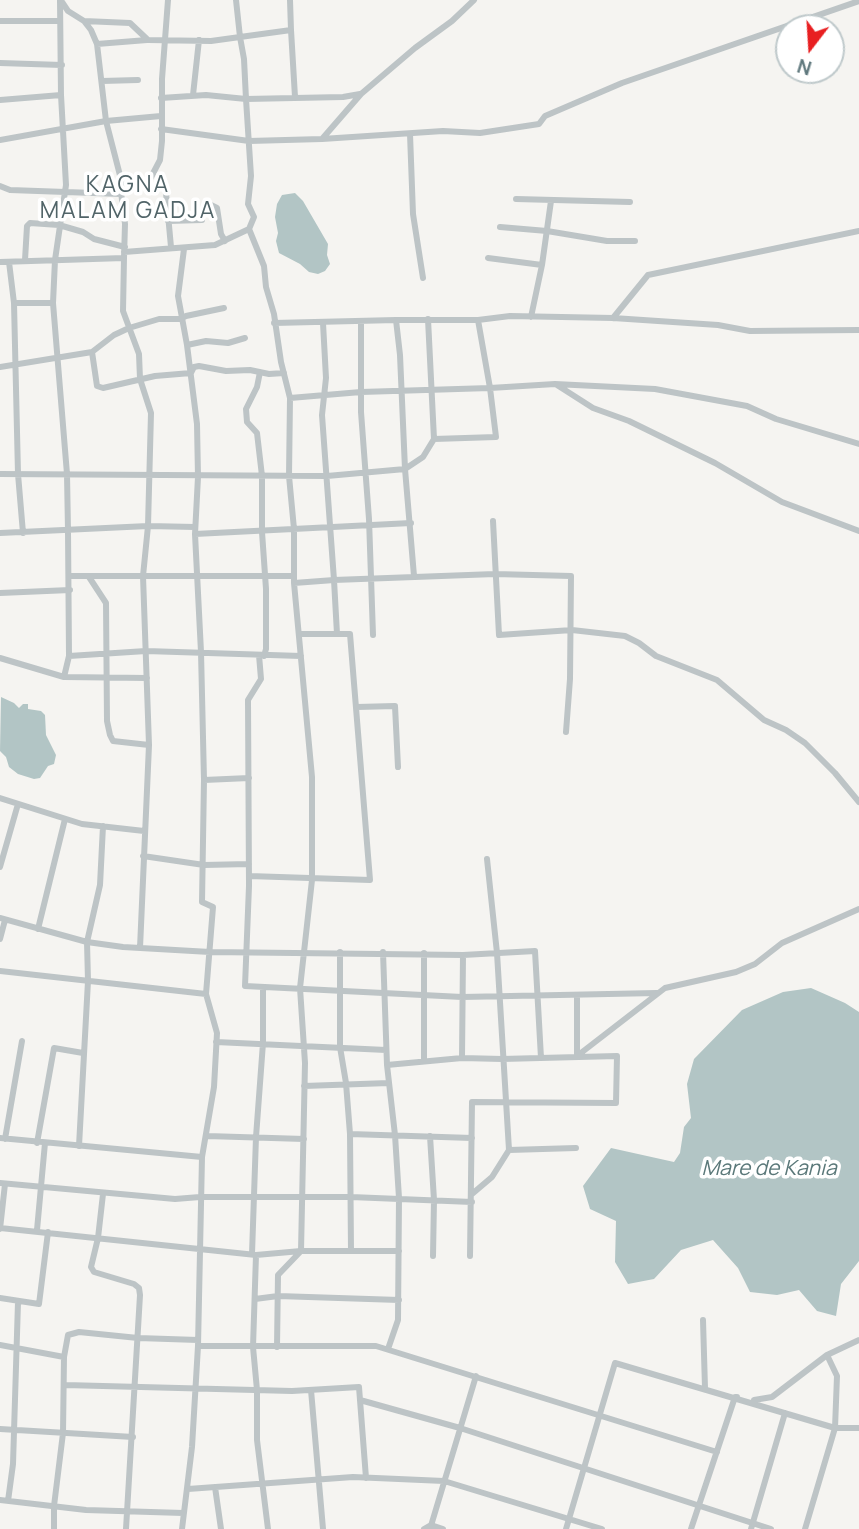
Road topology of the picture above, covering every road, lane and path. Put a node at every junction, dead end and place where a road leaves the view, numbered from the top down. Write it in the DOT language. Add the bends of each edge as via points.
graph roads {
  1 [pos="168,0"];
  2 [pos="236,0"];
  3 [pos="290,0"];
  4 [pos="474,0"];
  5 [pos="61,1"];
  6 [pos="859,1"];
  7 [pos="0,21"];
  8 [pos="60,21"];
  9 [pos="84,21"];
  10 [pos="291,30"];
  11 [pos="240,37"];
  12 [pos="148,40"];
  13 [pos="199,40"];
  14 [pos="166,41"];
  15 [pos="97,44"];
  16 [pos="0,63"];
  17 [pos="62,65"];
  18 [pos="138,80"];
  19 [pos="102,81"];
  20 [pos="361,94"];
  21 [pos="61,95"];
  22 [pos="193,95"];
  23 [pos="295,97"];
  24 [pos="161,98"];
  25 [pos="246,99"];
  26 [pos="0,100"];
  27 [pos="161,116"];
  28 [pos="106,121"];
  29 [pos="65,129"];
  30 [pos="161,129"];
  31 [pos="410,134"];
  32 [pos="322,139"];
  33 [pos="0,140"];
  34 [pos="249,141"];
  35 [pos="0,186"];
  36 [pos="122,190"];
  37 [pos="65,191"];
  38 [pos="166,193"];
  39 [pos="516,199"];
  40 [pos="551,201"];
  41 [pos="630,202"];
  42 [pos="168,221"];
  43 [pos="59,225"];
  44 [pos="500,226"];
  45 [pos="249,229"];
  46 [pos="547,231"];
  47 [pos="859,231"];
  48 [pos="225,241"];
  49 [pos="635,241"];
  50 [pos="171,247"];
  51 [pos="184,249"];
  52 [pos="124,252"];
  53 [pos="488,258"];
  54 [pos="25,260"];
  55 [pos="55,260"];
  56 [pos="0,262"];
  57 [pos="9,262"];
  58 [pos="542,265"];
  59 [pos="423,278"];
  60 [pos="14,303"];
  61 [pos="52,303"];
  62 [pos="224,308"];
  63 [pos="531,317"];
  64 [pos="613,318"];
  65 [pos="181,319"];
  66 [pos="428,319"];
  67 [pos="396,320"];
  68 [pos="478,320"];
  69 [pos="361,321"];
  70 [pos="274,323"];
  71 [pos="323,323"];
  72 [pos="129,328"];
  73 [pos="859,330"];
  74 [pos="245,338"];
  75 [pos="187,345"];
  76 [pos="92,352"];
  77 [pos="56,357"];
  78 [pos="16,363"];
  79 [pos="0,367"];
  80 [pos="260,372"];
  81 [pos="191,373"];
  82 [pos="284,373"];
  83 [pos="140,379"];
  84 [pos="555,384"];
  85 [pos="491,388"];
  86 [pos="402,391"];
  87 [pos="360,392"];
  88 [pos="433,392"];
  89 [pos="325,395"];
  90 [pos="290,398"];
  91 [pos="435,439"];
  92 [pos="859,444"];
  93 [pos="404,469"];
  94 [pos="366,472"];
  95 [pos="0,474"];
  96 [pos="18,474"];
  97 [pos="66,474"];
  98 [pos="150,474"];
  99 [pos="262,476"];
  100 [pos="289,476"];
  101 [pos="327,476"];
  102 [pos="198,477"];
  103 [pos="494,521"];
  104 [pos="411,523"];
  105 [pos="369,525"];
  106 [pos="148,526"];
  107 [pos="331,527"];
  108 [pos="294,529"];
  109 [pos="68,531"];
  110 [pos="195,531"];
  111 [pos="859,531"];
  112 [pos="262,532"];
  113 [pos="0,533"];
  114 [pos="23,533"];
  115 [pos="495,574"];
  116 [pos="69,576"];
  117 [pos="143,576"];
  118 [pos="265,576"];
  119 [pos="414,576"];
  120 [pos="89,577"];
  121 [pos="197,578"];
  122 [pos="369,578"];
  123 [pos="294,580"];
  124 [pos="334,580"];
  125 [pos="70,590"];
  126 [pos="0,593"];
  127 [pos="572,630"];
  128 [pos="299,634"];
  129 [pos="337,634"];
  130 [pos="373,635"];
  131 [pos="146,651"];
  132 [pos="201,652"];
  133 [pos="107,654"];
  134 [pos="262,655"];
  135 [pos="69,656"];
  136 [pos="301,656"];
  137 [pos="0,658"];
  138 [pos="64,677"];
  139 [pos="108,678"];
  140 [pos="147,678"];
  141 [pos="356,707"];
  142 [pos="566,732"];
  143 [pos="149,745"];
  144 [pos="398,767"];
  145 [pos="249,778"];
  146 [pos="204,780"];
  147 [pos="0,797"];
  148 [pos="859,802"];
  149 [pos="18,804"];
  150 [pos="65,819"];
  151 [pos="103,826"];
  152 [pos="144,831"];
  153 [pos="143,856"];
  154 [pos="488,859"];
  155 [pos="249,864"];
  156 [pos="204,865"];
  157 [pos="0,867"];
  158 [pos="248,876"];
  159 [pos="312,880"];
  160 [pos="859,909"];
  161 [pos="3,919"];
  162 [pos="38,929"];
  163 [pos="0,939"];
  164 [pos="87,942"];
  165 [pos="140,948"];
  166 [pos="210,951"];
  167 [pos="245,951"];
  168 [pos="304,952"];
  169 [pos="340,952"];
  170 [pos="383,952"];
  171 [pos="424,953"];
  172 [pos="497,953"];
  173 [pos="463,955"];
  174 [pos="0,971"];
  175 [pos="88,981"];
  176 [pos="263,987"];
  177 [pos="300,988"];
  178 [pos="339,990"];
  179 [pos="385,992"];
  180 [pos="657,993"];
  181 [pos="206,994"];
  182 [pos="424,995"];
  183 [pos="536,995"];
  184 [pos="577,995"];
  185 [pos="498,996"];
  186 [pos="462,997"];
  187 [pos="22,1041"];
  188 [pos="216,1042"];
  189 [pos="263,1043"];
  190 [pos="303,1046"];
  191 [pos="340,1047"];
  192 [pos="386,1050"];
  193 [pos="83,1053"];
  194 [pos="578,1056"];
  195 [pos="462,1058"];
  196 [pos="541,1058"];
  197 [pos="502,1059"];
  198 [pos="424,1061"];
  199 [pos="387,1065"];
  200 [pos="346,1083"];
  201 [pos="389,1083"];
  202 [pos="304,1086"];
  203 [pos="505,1101"];
  204 [pos="351,1134"];
  205 [pos="395,1135"];
  206 [pos="207,1136"];
  207 [pos="430,1136"];
  208 [pos="256,1137"];
  209 [pos="3,1138"];
  210 [pos="472,1138"];
  211 [pos="304,1139"];
  212 [pos="41,1143"];
  213 [pos="79,1146"];
  214 [pos="576,1148"];
  215 [pos="509,1150"];
  216 [pos="202,1157"];
  217 [pos="2,1184"];
  218 [pos="41,1188"];
  219 [pos="103,1194"];
  220 [pos="200,1197"];
  221 [pos="254,1197"];
  222 [pos="303,1197"];
  223 [pos="351,1197"];
  224 [pos="399,1198"];
  225 [pos="472,1198"];
  226 [pos="433,1199"];
  227 [pos="0,1229"];
  228 [pos="37,1230"];
  229 [pos="47,1232"];
  230 [pos="98,1238"];
  231 [pos="200,1248"];
  232 [pos="301,1251"];
  233 [pos="351,1251"];
  234 [pos="399,1251"];
  235 [pos="254,1255"];
  236 [pos="470,1255"];
  237 [pos="433,1256"];
  238 [pos="278,1296"];
  239 [pos="0,1298"];
  240 [pos="254,1299"];
  241 [pos="399,1300"];
  242 [pos="18,1302"];
  243 [pos="703,1320"];
  244 [pos="138,1338"];
  245 [pos="859,1340"];
  246 [pos="198,1343"];
  247 [pos="0,1345"];
  248 [pos="16,1347"];
  249 [pos="253,1347"];
  250 [pos="278,1347"];
  251 [pos="388,1349"];
  252 [pos="827,1355"];
  253 [pos="64,1357"];
  254 [pos="476,1376"];
  255 [pos="65,1385"];
  256 [pos="136,1388"];
  257 [pos="705,1388"];
  258 [pos="195,1390"];
  259 [pos="257,1390"];
  260 [pos="311,1390"];
  261 [pos="734,1396"];
  262 [pos="360,1400"];
  263 [pos="785,1413"];
  264 [pos="600,1415"];
  265 [pos="460,1428"];
  266 [pos="835,1428"];
  267 [pos="859,1428"];
  268 [pos="0,1429"];
  269 [pos="14,1430"];
  270 [pos="63,1433"];
  271 [pos="132,1437"];
  272 [pos="717,1452"];
  273 [pos="584,1468"];
  274 [pos="366,1478"];
  275 [pos="320,1481"];
  276 [pos="444,1481"];
  277 [pos="262,1485"];
  278 [pos="215,1488"];
  279 [pos="188,1489"];
  280 [pos="4,1501"];
  281 [pos="54,1506"];
  282 [pos="699,1507"];
  283 [pos="127,1511"];
  284 [pos="183,1513"];
  285 [pos="569,1519"];
  286 [pos="752,1526"];
  287 [pos="428,1528"];
  288 [pos="54,1529"];
  289 [pos="126,1529"];
  290 [pos="182,1529"];
  291 [pos="221,1529"];
  292 [pos="268,1529"];
  293 [pos="323,1529"];
  294 [pos="443,1529"];
  295 [pos="566,1529"];
  296 [pos="602,1529"];
  297 [pos="691,1529"];
  298 [pos="771,1529"];
  299 [pos="805,1529"];
  1 -- 14 [label="street"];
  2 -- 11 [label="street"];
  3 -- 10 [label="street"];
  4 -- 20 [label="street"];
  5 -- 8 [label="street"];
  5 -- 9 [label="street"];
  6 -- 31 [label="street" via="622,83 545,117 539,124"];
  7 -- 8 [label="street"];
  8 -- 17 [label="street"];
  9 -- 12 [label="street" via="130,23"];
  9 -- 15 [label="street"];
  10 -- 11 [label="street"];
  10 -- 23 [label="street"];
  11 -- 13 [label="street"];
  11 -- 25 [label="street"];
  12 -- 14 [label="street"];
  12 -- 15 [label="street"];
  13 -- 14 [label="street"];
  13 -- 22 [label="street"];
  14 -- 24 [label="street"];
  15 -- 19 [label="street"];
  16 -- 17 [label="street"];
  17 -- 21 [label="street"];
  18 -- 19 [label="street"];
  19 -- 28 [label="street"];
  20 -- 23 [label="street"];
  20 -- 32 [label="street"];
  21 -- 26 [label="street"];
  21 -- 29 [label="street"];
  22 -- 24 [label="street"];
  22 -- 25 [label="street"];
  23 -- 25 [label="street"];
  24 -- 27 [label="street"];
  25 -- 34 [label="street"];
  27 -- 28 [label="street"];
  27 -- 30 [label="street"];
  28 -- 29 [label="street"];
  28 -- 36 [label="street"];
  29 -- 33 [label="street"];
  29 -- 37 [label="street"];
  30 -- 34 [label="street"];
  30 -- 36 [label="street" via="159,160 148,183"];
  31 -- 32 [label="street"];
  31 -- 59 [label="street" via="413,214"];
  32 -- 34 [label="street"];
  34 -- 45 [label="street" via="248,204 254,217"];
  35 -- 37 [label="street"];
  36 -- 37 [label="street"];
  36 -- 52 [label="street"];
  37 -- 43 [label="street"];
  38 -- 42 [label="street"];
  39 -- 40 [label="street"];
  40 -- 41 [label="street"];
  40 -- 46 [label="street"];
  42 -- 48 [label="street" via="202,220 202,212 211,205 217,208"];
  42 -- 50 [label="street"];
  43 -- 52 [label="street"];
  43 -- 54 [label="street" via="29,224"];
  43 -- 55 [label="street"];
  44 -- 46 [label="street"];
  45 -- 48 [label="street"];
  45 -- 70 [label="street" via="264,265"];
  46 -- 49 [label="street" via="607,242"];
  46 -- 58 [label="street"];
  47 -- 64 [label="street" via="648,275"];
  48 -- 51 [label="street"];
  50 -- 51 [label="street"];
  50 -- 52 [label="street"];
  51 -- 65 [label="street" via="178,283"];
  52 -- 55 [label="street"];
  52 -- 72 [label="street" via="123,311"];
  53 -- 58 [label="street"];
  54 -- 55 [label="street"];
  54 -- 57 [label="street"];
  55 -- 61 [label="street"];
  56 -- 57 [label="street"];
  57 -- 60 [label="street"];
  58 -- 63 [label="street"];
  60 -- 61 [label="street"];
  60 -- 78 [label="street"];
  61 -- 77 [label="street"];
  62 -- 65 [label="street"];
  63 -- 64 [label="street"];
  63 -- 68 [label="street"];
  64 -- 73 [label="street" via="750,331"];
  65 -- 72 [label="street" via="170,317"];
  65 -- 75 [label="street"];
  66 -- 67 [label="street"];
  66 -- 68 [label="street"];
  66 -- 88 [label="street"];
  67 -- 69 [label="street"];
  67 -- 86 [label="street"];
  68 -- 85 [label="street"];
  69 -- 71 [label="street"];
  69 -- 87 [label="street"];
  70 -- 71 [label="street"];
  70 -- 82 [label="street"];
  71 -- 89 [label="street"];
  72 -- 76 [label="street"];
  72 -- 83 [label="street" via="139,354"];
  74 -- 75 [label="street"];
  75 -- 81 [label="street"];
  76 -- 77 [label="street"];
  76 -- 83 [label="street" via="99,387"];
  77 -- 78 [label="street"];
  77 -- 97 [label="street"];
  78 -- 79 [label="street"];
  78 -- 96 [label="street"];
  80 -- 81 [label="street" via="198,366"];
  80 -- 82 [label="street"];
  80 -- 99 [label="street" via="246,409 247,422 257,433"];
  81 -- 83 [label="street"];
  81 -- 102 [label="street"];
  82 -- 90 [label="street"];
  83 -- 98 [label="street" via="151,413"];
  84 -- 85 [label="street"];
  84 -- 92 [label="street" via="655,389 747,406"];
  84 -- 111 [label="street" via="593,408 704,458 782,502"];
  85 -- 88 [label="street"];
  85 -- 91 [label="street" via="496,437"];
  86 -- 87 [label="street"];
  86 -- 88 [label="street"];
  86 -- 93 [label="street"];
  87 -- 89 [label="street"];
  87 -- 94 [label="street"];
  88 -- 91 [label="street"];
  89 -- 90 [label="street"];
  89 -- 101 [label="street"];
  90 -- 100 [label="street"];
  91 -- 93 [label="street" via="423,457"];
  93 -- 94 [label="street"];
  93 -- 104 [label="street"];
  94 -- 101 [label="street"];
  94 -- 105 [label="street"];
  95 -- 96 [label="street"];
  96 -- 97 [label="street"];
  96 -- 114 [label="street"];
  97 -- 98 [label="street"];
  97 -- 109 [label="street"];
  98 -- 102 [label="street"];
  98 -- 106 [label="street"];
  99 -- 100 [label="street"];
  99 -- 102 [label="street"];
  99 -- 112 [label="street"];
  100 -- 101 [label="street"];
  100 -- 108 [label="street"];
  101 -- 107 [label="street"];
  102 -- 110 [label="street"];
  103 -- 115 [label="street"];
  104 -- 105 [label="street"];
  104 -- 119 [label="street"];
  105 -- 107 [label="street"];
  105 -- 122 [label="street"];
  106 -- 109 [label="street"];
  106 -- 110 [label="street"];
  106 -- 117 [label="street"];
  107 -- 108 [label="street"];
  107 -- 124 [label="street"];
  108 -- 112 [label="street"];
  108 -- 123 [label="street"];
  109 -- 114 [label="street"];
  109 -- 116 [label="street"];
  110 -- 112 [label="street"];
  110 -- 121 [label="street"];
  112 -- 118 [label="street"];
  113 -- 114 [label="street"];
  115 -- 119 [label="street"];
  115 -- 127 [label="street" via="571,576"];
  115 -- 127 [label="street" via="499,635"];
  116 -- 120 [label="street"];
  116 -- 125 [label="street"];
  117 -- 120 [label="street"];
  117 -- 121 [label="street"];
  117 -- 131 [label="street"];
  118 -- 121 [label="street"];
  118 -- 123 [label="street"];
  118 -- 134 [label="street" via="267,649"];
  119 -- 122 [label="street"];
  120 -- 133 [label="street" via="106,603"];
  121 -- 132 [label="street"];
  122 -- 124 [label="street"];
  122 -- 130 [label="street"];
  123 -- 124 [label="street"];
  123 -- 128 [label="street"];
  124 -- 129 [label="street"];
  125 -- 126 [label="street"];
  125 -- 135 [label="street"];
  127 -- 142 [label="street"];
  127 -- 148 [label="street" via="625,636 656,656 717,680 764,720 805,743"];
  128 -- 129 [label="street"];
  128 -- 136 [label="street"];
  129 -- 141 [label="street" via="350,634"];
  131 -- 132 [label="street"];
  131 -- 133 [label="street"];
  131 -- 140 [label="street"];
  132 -- 134 [label="street"];
  132 -- 146 [label="street"];
  133 -- 135 [label="street"];
  133 -- 139 [label="street"];
  134 -- 136 [label="street"];
  134 -- 145 [label="street" via="261,679 248,701"];
  135 -- 138 [label="street"];
  136 -- 159 [label="street" via="312,777"];
  137 -- 138 [label="street"];
  138 -- 139 [label="street"];
  139 -- 140 [label="street"];
  139 -- 143 [label="street" via="107,721 113,741"];
  140 -- 143 [label="street"];
  141 -- 144 [label="street" via="395,706"];
  141 -- 159 [label="street" via="370,880"];
  143 -- 152 [label="street"];
  145 -- 146 [label="street"];
  145 -- 155 [label="street"];
  146 -- 156 [label="street"];
  147 -- 149 [label="street"];
  149 -- 150 [label="street"];
  149 -- 157 [label="street"];
  150 -- 151 [label="street"];
  150 -- 162 [label="street"];
  151 -- 152 [label="street"];
  151 -- 164 [label="street" via="100,885"];
  152 -- 153 [label="street"];
  153 -- 156 [label="street"];
  153 -- 165 [label="street"];
  154 -- 172 [label="street"];
  155 -- 156 [label="street"];
  155 -- 158 [label="street"];
  156 -- 166 [label="street" via="202,902 213,907"];
  158 -- 159 [label="street"];
  158 -- 167 [label="street"];
  159 -- 168 [label="street"];
  160 -- 180 [label="street" via="782,943 736,972"];
  161 -- 162 [label="street"];
  161 -- 163 [label="street"];
  162 -- 164 [label="street"];
  164 -- 165 [label="street"];
  164 -- 175 [label="street"];
  165 -- 166 [label="street"];
  166 -- 167 [label="street"];
  166 -- 181 [label="street"];
  167 -- 168 [label="street"];
  167 -- 176 [label="street" via="245,986"];
  168 -- 169 [label="street"];
  168 -- 177 [label="street"];
  169 -- 170 [label="street"];
  169 -- 178 [label="street"];
  170 -- 171 [label="street"];
  170 -- 179 [label="street"];
  171 -- 173 [label="street"];
  171 -- 182 [label="street"];
  172 -- 173 [label="street"];
  172 -- 183 [label="street" via="535,951"];
  172 -- 185 [label="street"];
  173 -- 186 [label="street"];
  174 -- 175 [label="street"];
  175 -- 181 [label="street"];
  175 -- 193 [label="street"];
  176 -- 177 [label="street"];
  176 -- 189 [label="street"];
  177 -- 178 [label="street"];
  177 -- 190 [label="street"];
  178 -- 179 [label="street"];
  178 -- 191 [label="street"];
  179 -- 182 [label="street"];
  179 -- 192 [label="street"];
  180 -- 184 [label="street"];
  180 -- 194 [label="street"];
  181 -- 188 [label="street"];
  182 -- 186 [label="street"];
  182 -- 198 [label="street"];
  183 -- 184 [label="street"];
  183 -- 185 [label="street"];
  183 -- 196 [label="street"];
  184 -- 194 [label="street"];
  185 -- 186 [label="street"];
  185 -- 197 [label="street"];
  186 -- 195 [label="street"];
  187 -- 209 [label="street"];
  188 -- 189 [label="street"];
  188 -- 206 [label="street"];
  189 -- 190 [label="street"];
  189 -- 208 [label="street"];
  190 -- 191 [label="street"];
  190 -- 202 [label="street"];
  191 -- 192 [label="street"];
  191 -- 200 [label="street"];
  192 -- 199 [label="street"];
  193 -- 212 [label="street" via="54,1048"];
  193 -- 213 [label="street"];
  194 -- 196 [label="street"];
  194 -- 203 [label="street" via="617,1056 616,1102"];
  195 -- 197 [label="street"];
  195 -- 198 [label="street"];
  196 -- 197 [label="street"];
  197 -- 203 [label="street"];
  198 -- 199 [label="street"];
  199 -- 201 [label="street"];
  200 -- 201 [label="street"];
  200 -- 202 [label="street"];
  200 -- 204 [label="street"];
  201 -- 205 [label="street"];
  202 -- 211 [label="street"];
  203 -- 210 [label="street" via="472,1102"];
  203 -- 215 [label="street"];
  204 -- 205 [label="street"];
  204 -- 223 [label="street"];
  205 -- 207 [label="street"];
  205 -- 224 [label="street"];
  206 -- 208 [label="street"];
  206 -- 216 [label="street"];
  207 -- 210 [label="street"];
  207 -- 226 [label="street"];
  208 -- 211 [label="street"];
  208 -- 221 [label="street"];
  209 -- 212 [label="street"];
  210 -- 225 [label="street"];
  211 -- 222 [label="street"];
  212 -- 213 [label="street"];
  212 -- 218 [label="street"];
  213 -- 216 [label="street"];
  214 -- 215 [label="street"];
  215 -- 225 [label="street"];
  216 -- 220 [label="street"];
  217 -- 218 [label="street"];
  217 -- 227 [label="street"];
  218 -- 219 [label="street"];
  218 -- 228 [label="street"];
  219 -- 220 [label="street"];
  219 -- 230 [label="street"];
  220 -- 221 [label="street"];
  220 -- 231 [label="street"];
  221 -- 222 [label="street"];
  221 -- 235 [label="street"];
  222 -- 223 [label="street"];
  222 -- 232 [label="street"];
  223 -- 224 [label="street"];
  223 -- 233 [label="street"];
  224 -- 226 [label="street"];
  224 -- 234 [label="street"];
  225 -- 226 [label="street"];
  225 -- 236 [label="street"];
  226 -- 237 [label="street"];
  227 -- 228 [label="street"];
  228 -- 229 [label="street"];
  229 -- 230 [label="street"];
  229 -- 242 [label="street" via="38,1304"];
  230 -- 231 [label="street"];
  230 -- 244 [label="street" via="91,1267 94,1272 139,1288"];
  231 -- 235 [label="street"];
  231 -- 246 [label="street"];
  232 -- 233 [label="street"];
  232 -- 235 [label="street"];
  232 -- 238 [label="street" via="278,1275"];
  233 -- 234 [label="street"];
  234 -- 241 [label="street"];
  235 -- 240 [label="street"];
  238 -- 240 [label="street"];
  238 -- 241 [label="street"];
  238 -- 250 [label="street"];
  239 -- 242 [label="street"];
  240 -- 249 [label="street"];
  241 -- 251 [label="street"];
  242 -- 248 [label="street"];
  243 -- 257 [label="street"];
  244 -- 246 [label="street"];
  244 -- 253 [label="street" via="72,1333"];
  244 -- 256 [label="street"];
  245 -- 252 [label="street"];
  246 -- 249 [label="street"];
  246 -- 258 [label="street"];
  247 -- 248 [label="street"];
  248 -- 253 [label="street"];
  248 -- 269 [label="street"];
  249 -- 250 [label="street"];
  249 -- 259 [label="street"];
  250 -- 251 [label="street"];
  251 -- 254 [label="street"];
  252 -- 261 [label="street" via="767,1399"];
  252 -- 266 [label="street" via="837,1376"];
  253 -- 255 [label="street"];
  254 -- 264 [label="street"];
  254 -- 265 [label="street"];
  255 -- 256 [label="street"];
  255 -- 270 [label="street"];
  256 -- 258 [label="street"];
  256 -- 271 [label="street"];
  257 -- 261 [label="street"];
  257 -- 264 [label="street" via="615,1363"];
  258 -- 259 [label="street"];
  258 -- 279 [label="street"];
  259 -- 260 [label="street"];
  259 -- 277 [label="street"];
  260 -- 262 [label="street" via="359,1387"];
  260 -- 275 [label="street"];
  261 -- 263 [label="street"];
  261 -- 272 [label="street"];
  262 -- 265 [label="street"];
  262 -- 274 [label="street"];
  263 -- 266 [label="street"];
  263 -- 286 [label="street"];
  264 -- 272 [label="street"];
  264 -- 273 [label="street"];
  265 -- 273 [label="street"];
  265 -- 276 [label="street"];
  266 -- 267 [label="street"];
  266 -- 299 [label="street"];
  268 -- 269 [label="street"];
  269 -- 270 [label="street"];
  269 -- 280 [label="street" via="13,1464"];
  270 -- 271 [label="street"];
  270 -- 281 [label="street"];
  271 -- 283 [label="street"];
  272 -- 282 [label="street"];
  273 -- 282 [label="street"];
  273 -- 285 [label="street"];
  274 -- 275 [label="street"];
  274 -- 276 [label="street"];
  275 -- 277 [label="street"];
  275 -- 293 [label="street"];
  276 -- 285 [label="street"];
  276 -- 287 [label="street"];
  277 -- 278 [label="street"];
  277 -- 292 [label="street"];
  278 -- 279 [label="street"];
  278 -- 291 [label="street"];
  279 -- 284 [label="street"];
  280 -- 281 [label="street"];
  281 -- 283 [label="street"];
  281 -- 288 [label="street"];
  282 -- 286 [label="street"];
  282 -- 297 [label="street"];
  283 -- 284 [label="street"];
  283 -- 289 [label="street"];
  284 -- 290 [label="street"];
  285 -- 295 [label="street"];
  285 -- 296 [label="street"];
  286 -- 298 [label="street"];
  287 -- 294 [label="street"];
}
